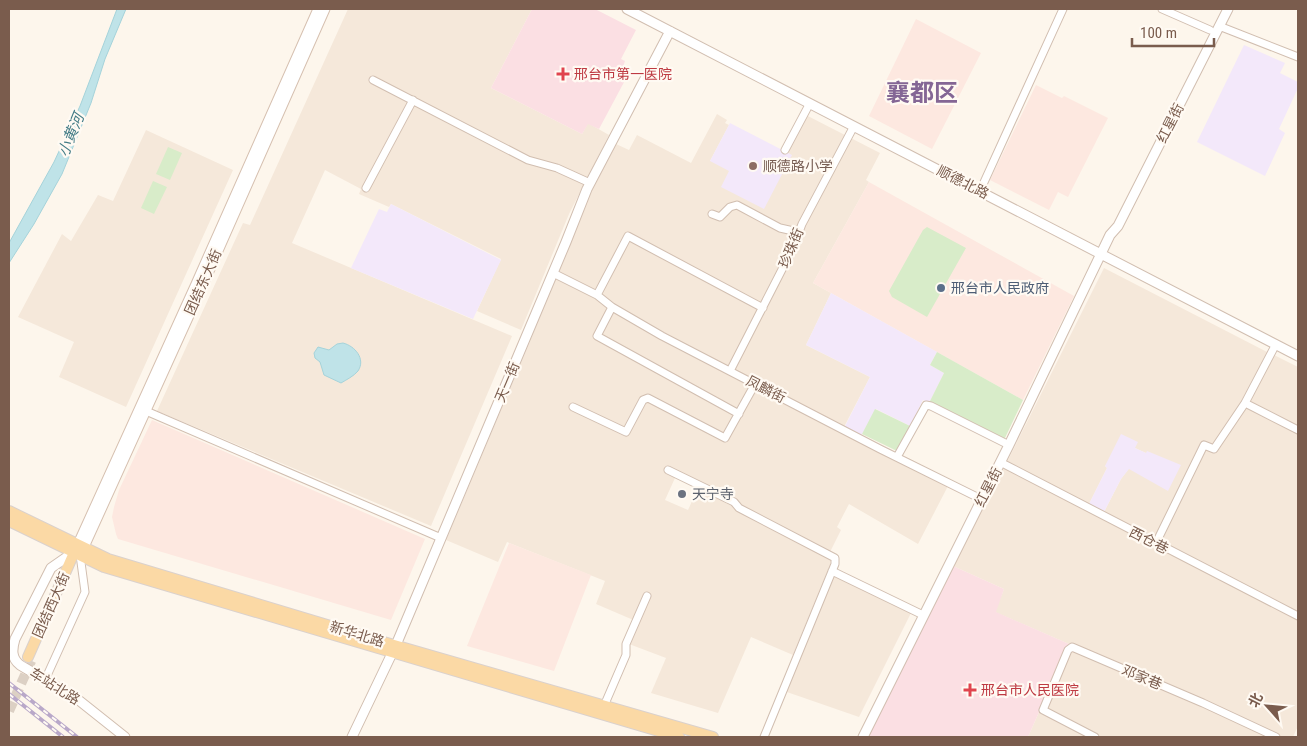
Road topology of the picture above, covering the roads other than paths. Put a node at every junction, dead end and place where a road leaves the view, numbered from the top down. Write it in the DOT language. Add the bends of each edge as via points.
graph roads {
  1 [pos="318,9"];
  2 [pos="324,9"];
  3 [pos="627,9"];
  4 [pos="1063,9"];
  5 [pos="1162,9"];
  6 [pos="1221,9"];
  7 [pos="1228,9"];
  8 [pos="1215,28"];
  9 [pos="670,31"];
  10 [pos="1298,57"];
  11 [pos="373,80"];
  12 [pos="413,100"];
  13 [pos="810,103"];
  14 [pos="854,126"];
  15 [pos="785,150"];
  16 [pos="590,184"];
  17 [pos="366,188"];
  18 [pos="980,191"];
  19 [pos="712,214"];
  20 [pos="798,232"];
  21 [pos="1102,254"];
  22 [pos="553,273"];
  23 [pos="597,295"];
  24 [pos="612,307"];
  25 [pos="763,308"];
  26 [pos="1276,344"];
  27 [pos="1298,356"];
  28 [pos="730,371"];
  29 [pos="755,384"];
  30 [pos="1245,403"];
  31 [pos="573,407"];
  32 [pos="146,410"];
  33 [pos="739,414"];
  34 [pos="1298,430"];
  35 [pos="1009,445"];
  36 [pos="897,458"];
  37 [pos="1000,462"];
  38 [pos="668,470"];
  39 [pos="981,499"];
  40 [pos="9,511"];
  41 [pos="9,521"];
  42 [pos="441,538"];
  43 [pos="1156,543"];
  44 [pos="79,550"];
  45 [pos="832,571"];
  46 [pos="647,596"];
  47 [pos="924,616"];
  48 [pos="1298,616"];
  49 [pos="394,649"];
  50 [pos="11,653"];
  51 [pos="30,658"];
  52 [pos="45,680"];
  53 [pos="604,706"];
  54 [pos="125,737"];
  55 [pos="352,737"];
  56 [pos="679,737"];
  57 [pos="713,737"];
  58 [pos="764,737"];
  59 [pos="863,737"];
  60 [pos="1095,737"];
  61 [pos="1276,737"];
  1 -- 44 [label="street, 团结东大街"];
  2 -- 32 [label="street, 团结东大街"];
  3 -- 9 [label="street, 顺德北路"];
  4 -- 18 [label="street"];
  5 -- 8 [label="street"];
  6 -- 8 [label="street, 红星街"];
  7 -- 8 [label="street, 红星街"];
  8 -- 10 [label="street"];
  8 -- 21 [label="street, 红星街"];
  9 -- 13 [label="street, 顺德北路"];
  9 -- 16 [label="street, 天一街"];
  11 -- 12 [label="street"];
  12 -- 16 [label="street" via="528,160 558,168"];
  12 -- 17 [label="street"];
  13 -- 14 [label="street, 顺德北路"];
  13 -- 15 [label="street"];
  14 -- 18 [label="street, 顺德北路"];
  14 -- 20 [label="street, 珍珠街"];
  16 -- 22 [label="street, 天一街"];
  18 -- 21 [label="street, 顺德北路"];
  19 -- 20 [label="street" via="720,217 730,207 737,206 780,228"];
  20 -- 25 [label="street, 珍珠街"];
  21 -- 26 [label="street, 顺德北路"];
  21 -- 35 [label="street, 红星街"];
  22 -- 23 [label="street, 凤麟街"];
  22 -- 42 [label="street, 天一街"];
  23 -- 24 [label="street, 凤麟街"];
  23 -- 25 [label="street" via="628,236"];
  24 -- 28 [label="street, 凤麟街"];
  24 -- 33 [label="street" via="597,336"];
  25 -- 28 [label="street, 珍珠街"];
  26 -- 27 [label="street, 顺德北路"];
  26 -- 30 [label="street"];
  28 -- 29 [label="street, 凤麟街"];
  29 -- 33 [label="street"];
  29 -- 36 [label="street, 凤麟街"];
  30 -- 34 [label="street"];
  30 -- 43 [label="street" via="1214,449 1204,445"];
  31 -- 33 [label="street" via="626,432 643,400 648,398 723,438"];
  32 -- 42 [label="street"];
  32 -- 44 [label="street, 团结东大街"];
  35 -- 36 [label="street" via="926,405"];
  35 -- 37 [label="street, 红星街"];
  36 -- 39 [label="street, 凤麟街"];
  37 -- 39 [label="street, 红星街"];
  37 -- 43 [label="street, 西仓巷"];
  38 -- 45 [label="street" via="834,556 836,561"];
  39 -- 47 [label="street, 红星街"];
  40 -- 44 [label="main road, 新华北路"];
  41 -- 44 [label="main road, 新华北路"];
  42 -- 49 [label="street, 天一街"];
  43 -- 48 [label="street, 西仓巷"];
  44 -- 49 [label="main road, 新华北路" via="104,567"];
  44 -- 50 [label="street, 车站北路" via="51,568"];
  44 -- 51 [label="main road, 团结西大街"];
  44 -- 52 [label="street" via="85,592"];
  45 -- 47 [label="street"];
  45 -- 58 [label="street"];
  46 -- 53 [label="street"];
  47 -- 59 [label="street, 红星街"];
  49 -- 53 [label="main road, 新华北路"];
  49 -- 55 [label="street, 天一街"];
  49 -- 56 [label="main road, 新华北路"];
  50 -- 52 [label="street, 车站北路" via="17,662"];
  52 -- 54 [label="street, 车站北路" via="76,698"];
  53 -- 57 [label="main road, 新华北路"];
  60 -- 61 [label="street, 邓家巷" via="1043,710 1072,647"];
}
